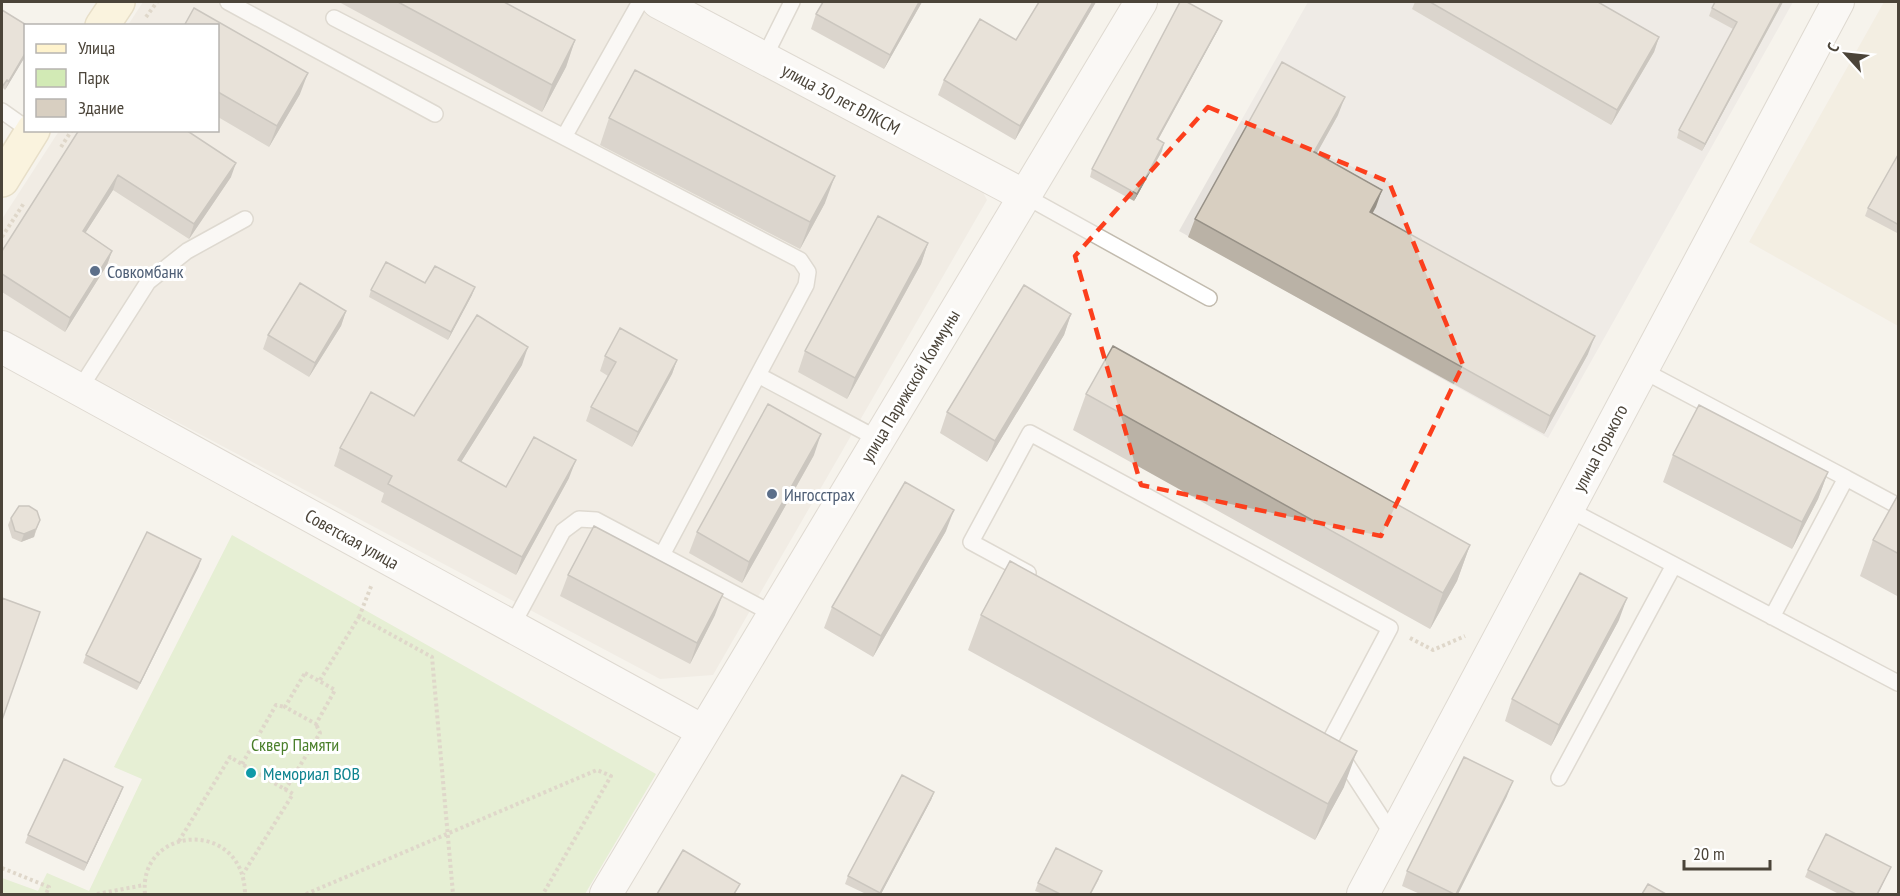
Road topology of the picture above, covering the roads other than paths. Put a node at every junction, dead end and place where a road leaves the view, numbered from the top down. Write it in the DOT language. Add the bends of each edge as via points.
graph roads {
  1 [pos="118,2"];
  2 [pos="228,2"];
  3 [pos="640,2"];
  4 [pos="658,2"];
  5 [pos="792,2"];
  6 [pos="1141,2"];
  7 [pos="1838,2"];
  8 [pos="334,18"];
  9 [pos="103,24"];
  10 [pos="764,58"];
  11 [pos="2,111"];
  12 [pos="435,114"];
  13 [pos="24,126"];
  14 [pos="29,132"];
  15 [pos="564,137"];
  16 [pos="2,180"];
  17 [pos="1025,196"];
  18 [pos="245,219"];
  19 [pos="1209,298"];
  20 [pos="2,347"];
  21 [pos="1642,370"];
  22 [pos="758,375"];
  23 [pos="79,390"];
  24 [pos="878,439"];
  25 [pos="1845,478"];
  26 [pos="1899,506"];
  27 [pos="1568,509"];
  28 [pos="662,555"];
  29 [pos="1674,565"];
  30 [pos="1043,581"];
  31 [pos="773,614"];
  32 [pos="1772,617"];
  33 [pos="512,626"];
  34 [pos="1899,684"];
  35 [pos="703,731"];
  36 [pos="1559,778"];
  37 [pos="1394,837"];
  38 [pos="606,894"];
  39 [pos="1363,894"];
  1 -- 9 [label="street"];
  2 -- 12 [label="lane"];
  3 -- 15 [label="lane"];
  4 -- 10 [label="street, улица 30 лет ВЛКСМ"];
  5 -- 10 [label="lane"];
  6 -- 17 [label="street, улица Парижской Коммуны"];
  7 -- 21 [label="street, улица Горького"];
  8 -- 15 [label="lane"];
  10 -- 17 [label="street, улица 30 лет ВЛКСМ"];
  11 -- 13 [label="lane"];
  14 -- 16 [label="street"];
  15 -- 22 [label="lane" via="800,260 808,272 806,285"];
  17 -- 19 [label="lane"];
  17 -- 24 [label="street, улица Парижской Коммуны"];
  18 -- 23 [label="lane" via="187,251 148,282"];
  20 -- 23 [label="street, Советская улица"];
  21 -- 25 [label="lane"];
  21 -- 27 [label="street, улица Горького"];
  22 -- 24 [label="lane"];
  22 -- 28 [label="lane"];
  23 -- 33 [label="street, Советская улица"];
  24 -- 31 [label="street, улица Парижской Коммуны"];
  25 -- 26 [label="lane"];
  25 -- 32 [label="lane"];
  27 -- 29 [label="lane"];
  27 -- 37 [label="street, улица Горького"];
  28 -- 31 [label="lane"];
  28 -- 33 [label="lane" via="596,520 579,519 563,531"];
  29 -- 32 [label="lane"];
  29 -- 36 [label="lane"];
  30 -- 37 [label="lane" via="971,542 1030,434 1390,628 1325,736"];
  31 -- 35 [label="street, улица Парижской Коммуны"];
  32 -- 34 [label="lane"];
  33 -- 35 [label="street, Советская улица"];
  35 -- 38 [label="street, улица Парижской Коммуны"];
  37 -- 39 [label="street, улица Горького"];
}
